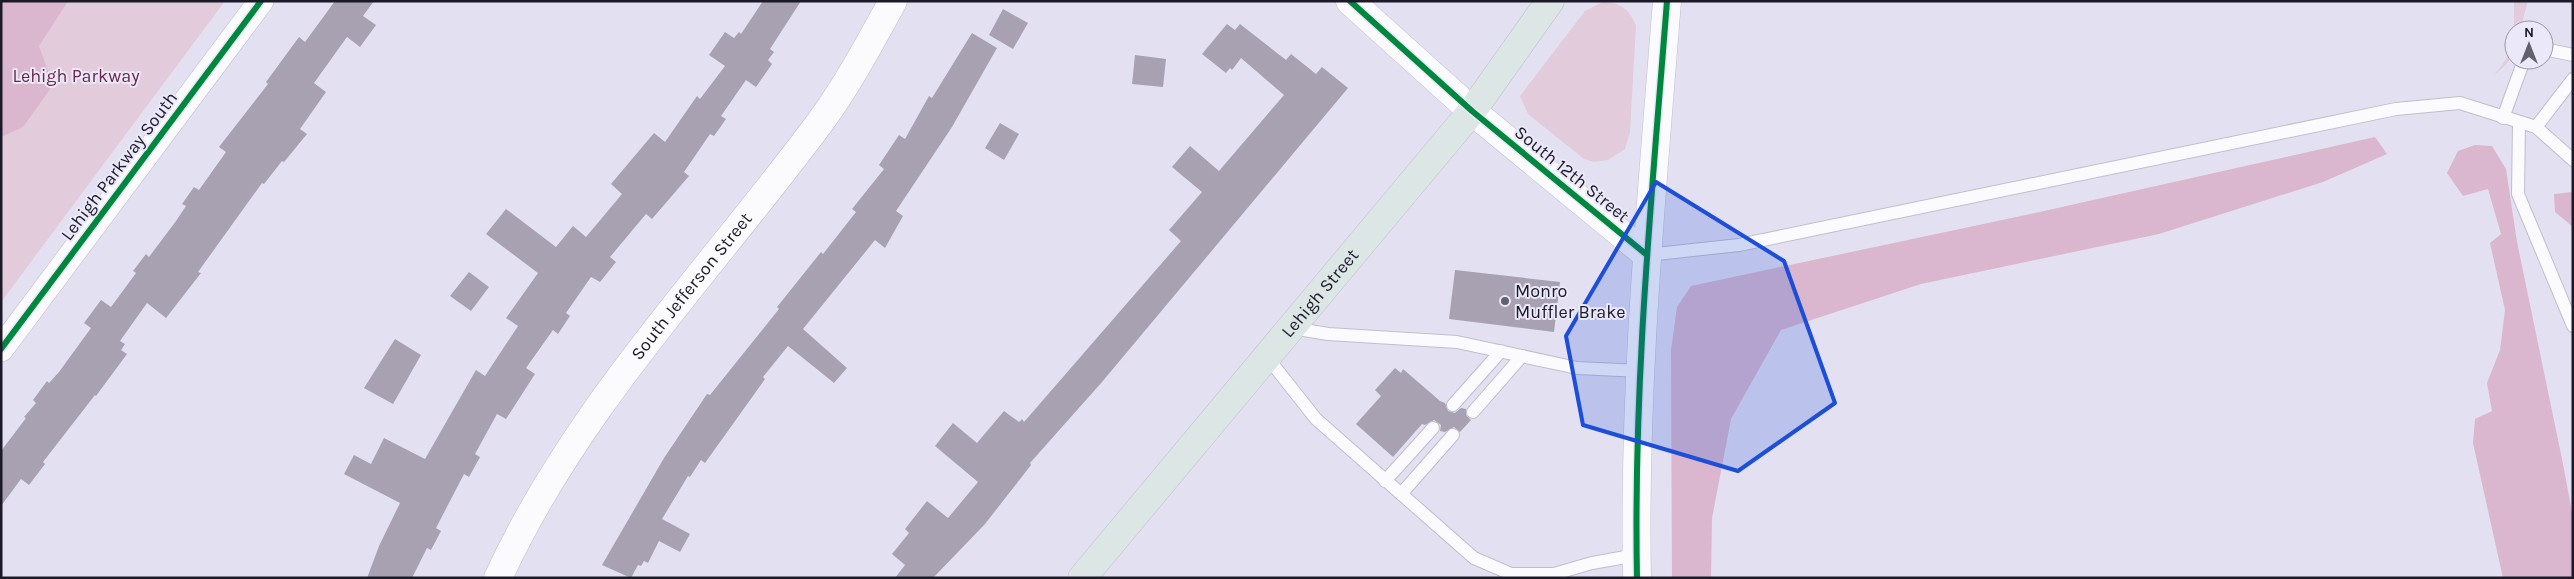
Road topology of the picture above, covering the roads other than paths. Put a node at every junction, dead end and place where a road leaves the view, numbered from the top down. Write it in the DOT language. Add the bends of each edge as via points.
graph roads {
  1 [pos="261,1"];
  2 [pos="894,1"];
  3 [pos="1350,1"];
  4 [pos="1550,1"];
  5 [pos="1667,1"];
  6 [pos="2554,51"];
  7 [pos="2573,55"];
  8 [pos="2520,70"];
  9 [pos="2573,79"];
  10 [pos="1472,111"];
  11 [pos="2502,118"];
  12 [pos="2519,123"];
  13 [pos="2536,127"];
  14 [pos="2573,160"];
  15 [pos="1647,255"];
  16 [pos="2573,326"];
  17 [pos="1291,328"];
  18 [pos="1,350"];
  19 [pos="1500,351"];
  20 [pos="1522,356"];
  21 [pos="1267,357"];
  22 [pos="1641,371"];
  23 [pos="1453,405"];
  24 [pos="1473,412"];
  25 [pos="1433,428"];
  26 [pos="1453,435"];
  27 [pos="1385,481"];
  28 [pos="1401,494"];
  29 [pos="1637,567"];
  30 [pos="498,578"];
  31 [pos="1082,578"];
  1 -- 18 [label="street, Lehigh Parkway South"];
  2 -- 30 [label="street, South Jefferson Street" via="822,120 640,348 589,419 543,493"];
  3 -- 10 [label="street, South 12th Street"];
  4 -- 10 [label="main road, Lehigh Street"];
  5 -- 15 [label="street"];
  6 -- 7 [label="lane"];
  8 -- 11 [label="lane"];
  9 -- 13 [label="lane"];
  10 -- 15 [label="street, South 12th Street"];
  10 -- 17 [label="main road, Lehigh Street"];
  11 -- 12 [label="lane"];
  11 -- 15 [label="lane" via="2460,103 2396,109 1739,245"];
  12 -- 13 [label="lane"];
  12 -- 16 [label="lane" via="2518,194"];
  13 -- 14 [label="lane"];
  15 -- 22 [label="street"];
  17 -- 19 [label="lane" via="1328,334 1457,342"];
  17 -- 21 [label="main road, Lehigh Street"];
  19 -- 20 [label="lane"];
  19 -- 23 [label="lane"];
  20 -- 22 [label="lane" via="1577,368"];
  20 -- 24 [label="lane"];
  21 -- 27 [label="lane" via="1316,420"];
  21 -- 31 [label="main road, Lehigh Street"];
  22 -- 29 [label="street"];
  25 -- 27 [label="lane"];
  26 -- 28 [label="lane"];
  27 -- 28 [label="lane"];
  28 -- 29 [label="lane" via="1474,558 1511,574 1554,574 1592,563"];
}
